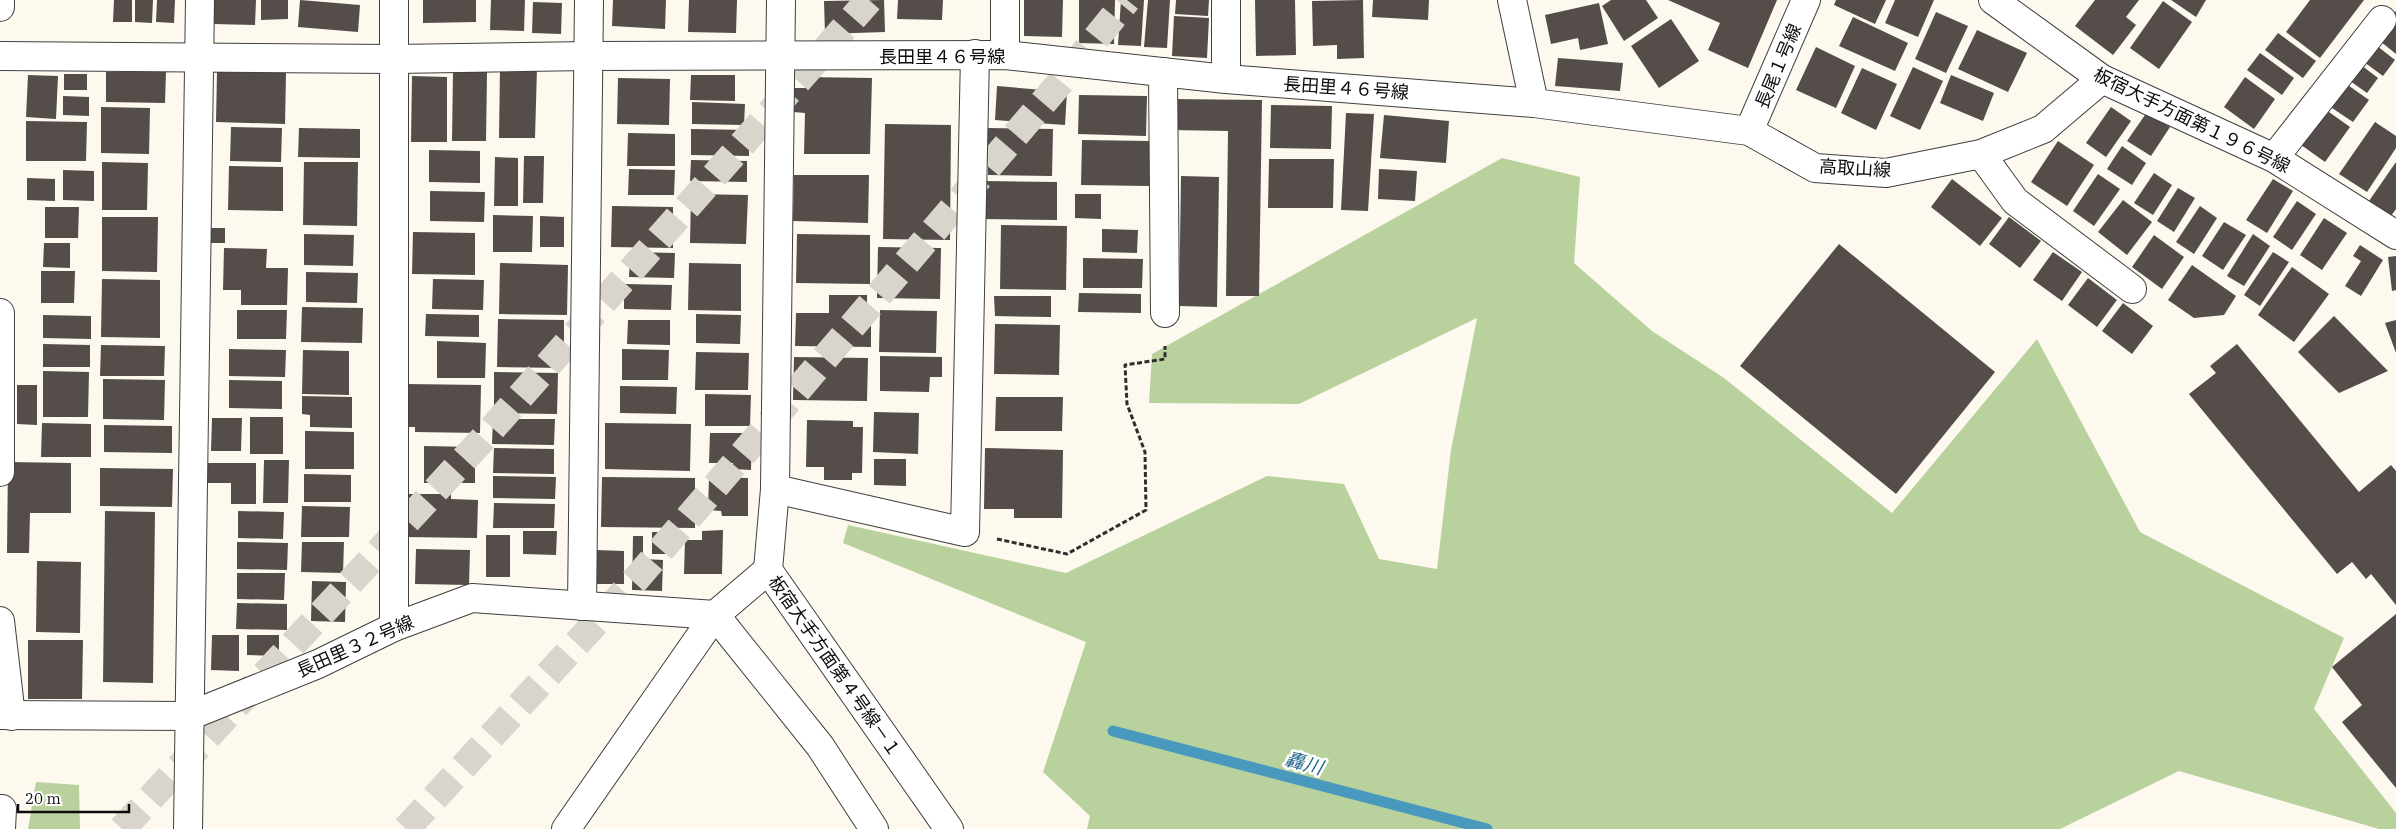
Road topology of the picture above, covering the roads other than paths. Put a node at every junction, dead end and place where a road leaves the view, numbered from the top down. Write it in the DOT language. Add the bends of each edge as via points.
graph roads {
  1 [pos="0,0"];
  2 [pos="200,0"];
  3 [pos="394,0"];
  4 [pos="589,0"];
  5 [pos="781,0"];
  6 [pos="1004,0"];
  7 [pos="1226,0"];
  8 [pos="1512,0"];
  9 [pos="1806,0"];
  10 [pos="1996,1"];
  11 [pos="0,7"];
  12 [pos="2382,20"];
  13 [pos="974,54"];
  14 [pos="1005,55"];
  15 [pos="0,56"];
  16 [pos="588,56"];
  17 [pos="781,56"];
  18 [pos="200,58"];
  19 [pos="394,59"];
  20 [pos="1163,72"];
  21 [pos="1226,79"];
  22 [pos="2102,79"];
  23 [pos="1534,103"];
  24 [pos="1749,131"];
  25 [pos="1981,154"];
  26 [pos="2274,158"];
  27 [pos="2395,235"];
  28 [pos="2132,289"];
  29 [pos="0,313"];
  30 [pos="1164,313"];
  31 [pos="0,464"];
  32 [pos="0,472"];
  33 [pos="775,489"];
  34 [pos="768,570"];
  35 [pos="582,606"];
  36 [pos="715,615"];
  37 [pos="0,621"];
  38 [pos="394,627"];
  39 [pos="5,716"];
  40 [pos="189,716"];
  41 [pos="0,809"];
  42 [pos="1,829"];
  43 [pos="188,829"];
  44 [pos="566,829"];
  45 [pos="874,829"];
  46 [pos="949,829"];
  1 -- 11 [label="street"];
  2 -- 18 [label="street"];
  3 -- 19 [label="street"];
  4 -- 16 [label="street"];
  5 -- 17 [label="street"];
  6 -- 14 [label="street"];
  7 -- 21 [label="street"];
  8 -- 23 [label="street"];
  9 -- 24 [label="street, 長尾１号線"];
  10 -- 22 [label="street, 板宿大手方面第１９６号線"];
  12 -- 26 [label="street"];
  13 -- 14 [label="street, 長田里４６号線"];
  13 -- 17 [label="street, 長田里４６号線"];
  13 -- 33 [label="street" via="965,532"];
  14 -- 20 [label="street, 長田里４６号線"];
  15 -- 18 [label="street, 長田里４６号線"];
  16 -- 17 [label="street, 長田里４６号線"];
  16 -- 19 [label="street, 長田里４６号線"];
  16 -- 35 [label="street"];
  17 -- 33 [label="street"];
  18 -- 19 [label="street, 長田里４６号線"];
  18 -- 40 [label="street"];
  19 -- 38 [label="street"];
  20 -- 21 [label="street, 長田里４６号線"];
  20 -- 30 [label="street"];
  21 -- 23 [label="street, 長田里４６号線"];
  22 -- 25 [label="street, 高取山線" via="2043,129"];
  22 -- 26 [label="street, 板宿大手方面第１９６号線"];
  23 -- 24 [label="street, 高取山線"];
  24 -- 25 [label="street, 高取山線" via="1815,168 1886,174"];
  25 -- 28 [label="street" via="2014,201"];
  26 -- 27 [label="street, 板宿大手方面第１９６号線"];
  29 -- 31 [label="street"];
  31 -- 32 [label="street"];
  33 -- 34 [label="street, 板宿大手方面第４号線－１"];
  34 -- 36 [label="street"];
  34 -- 46 [label="street, 板宿大手方面第４号線－１"];
  35 -- 36 [label="street, 長田里３２号線"];
  35 -- 38 [label="street, 長田里３２号線" via="472,598"];
  36 -- 44 [label="street"];
  36 -- 45 [label="street" via="820,746"];
  37 -- 39 [label="street"];
  38 -- 40 [label="street, 長田里３２号線" via="318,664"];
  39 -- 40 [label="street, 長田里３２号線"];
  40 -- 43 [label="street"];
  41 -- 42 [label="street"];
}
